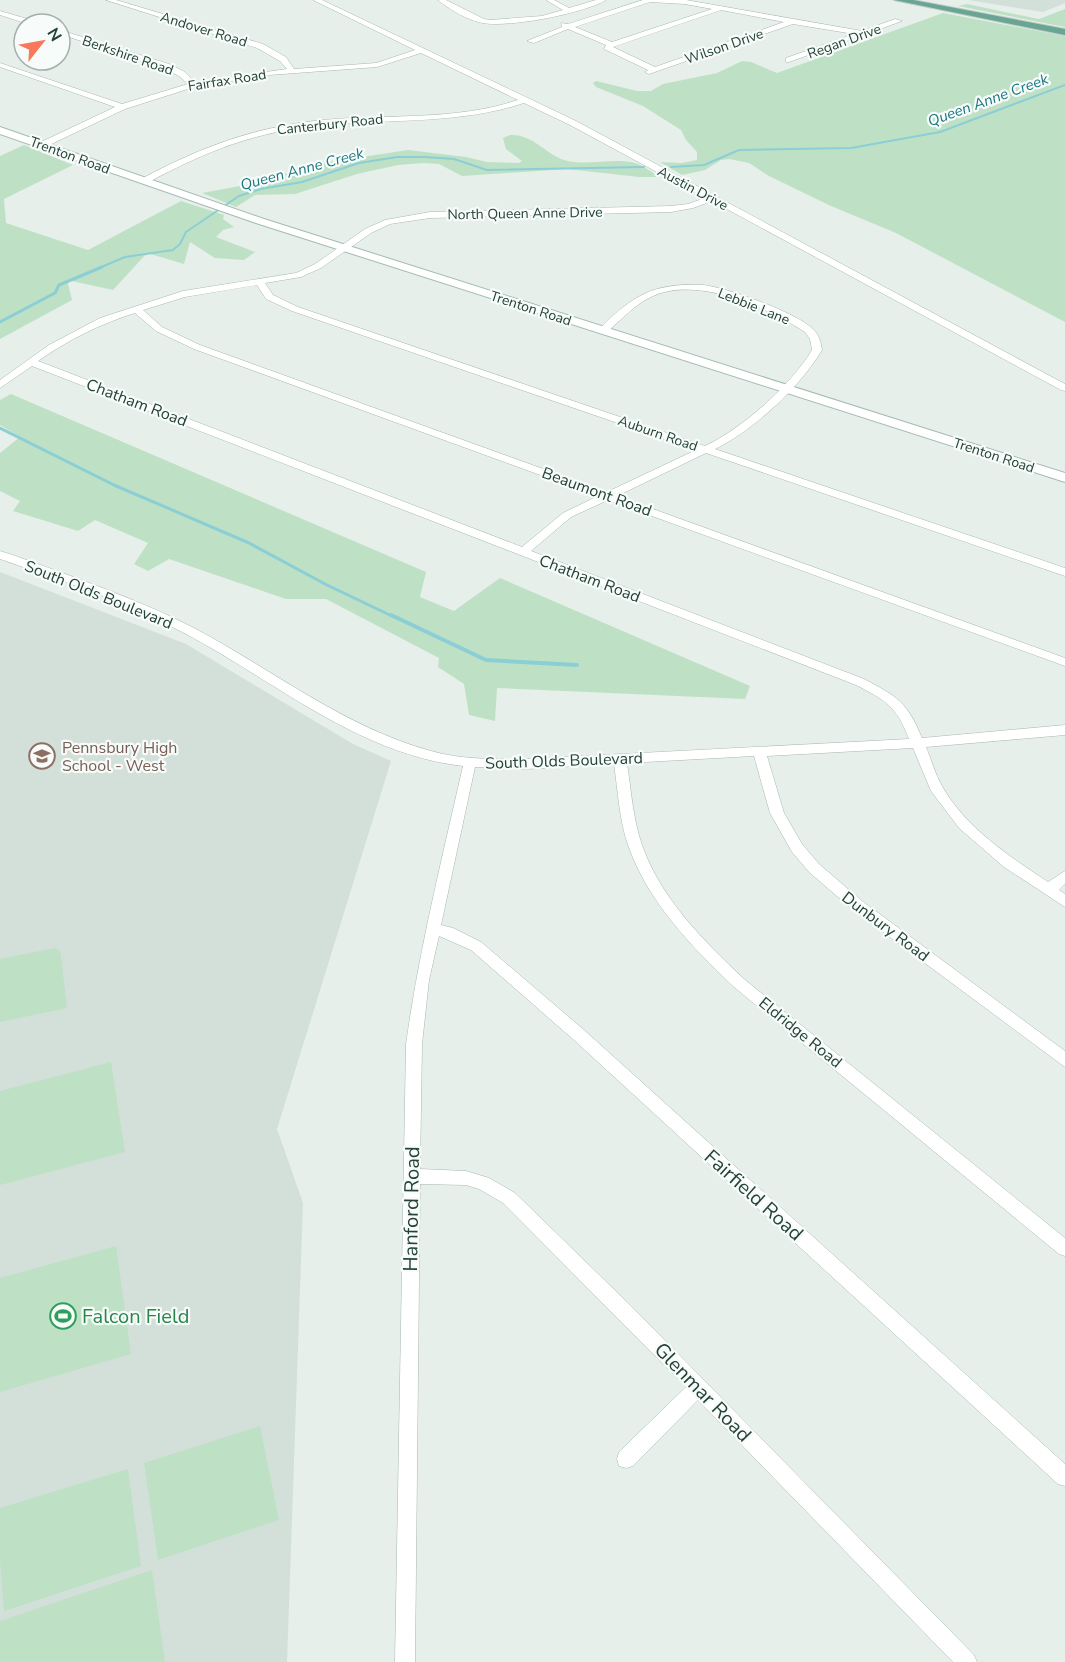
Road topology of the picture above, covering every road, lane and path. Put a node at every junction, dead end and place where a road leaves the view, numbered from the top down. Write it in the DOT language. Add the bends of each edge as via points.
graph roads {
  1 [pos="109,0"];
  2 [pos="315,0"];
  3 [pos="441,0"];
  4 [pos="549,0"];
  5 [pos="603,0"];
  6 [pos="652,0"];
  7 [pos="899,0"];
  8 [pos="720,9"];
  9 [pos="568,10"];
  10 [pos="544,17"];
  11 [pos="898,21"];
  12 [pos="486,22"];
  13 [pos="794,22"];
  14 [pos="567,27"];
  15 [pos="502,28"];
  16 [pos="1065,32"];
  17 [pos="864,34"];
  18 [pos="72,36"];
  19 [pos="531,41"];
  20 [pos="612,45"];
  21 [pos="421,51"];
  22 [pos="789,60"];
  23 [pos="0,65"];
  24 [pos="292,71"];
  25 [pos="193,85"];
  26 [pos="525,100"];
  27 [pos="122,107"];
  28 [pos="0,130"];
  29 [pos="42,145"];
  30 [pos="144,181"];
  31 [pos="712,198"];
  32 [pos="343,248"];
  33 [pos="261,282"];
  34 [pos="135,308"];
  35 [pos="603,331"];
  36 [pos="31,362"];
  37 [pos="0,385"];
  38 [pos="1065,388"];
  39 [pos="786,389"];
  40 [pos="706,449"];
  41 [pos="1065,478"];
  42 [pos="607,494"];
  43 [pos="523,552"];
  44 [pos="0,555"];
  45 [pos="1065,572"];
  46 [pos="1065,662"];
  47 [pos="1065,730"];
  48 [pos="918,742"];
  49 [pos="759,751"];
  50 [pos="620,759"];
  51 [pos="470,762"];
  52 [pos="1065,876"];
  53 [pos="1049,890"];
  54 [pos="1065,901"];
  55 [pos="432,930"];
  56 [pos="1065,1060"];
  57 [pos="411,1176"];
  58 [pos="1065,1248"];
  59 [pos="698,1387"];
  60 [pos="626,1459"];
  61 [pos="1065,1477"];
  62 [pos="405,1662"];
  63 [pos="967,1662"];
  1 -- 24 [label="street, Andover Road" via="260,46 283,59"];
  2 -- 21 [label="street, Austin Drive"];
  3 -- 12 [label="street"];
  4 -- 9 [label="street"];
  5 -- 9 [label="street"];
  6 -- 8 [label="street"];
  6 -- 14 [label="street"];
  7 -- 16 [label="main road"];
  8 -- 13 [label="street"];
  8 -- 20 [label="street"];
  9 -- 10 [label="street"];
  10 -- 12 [label="street"];
  10 -- 14 [label="street, Wilson Drive"];
  11 -- 17 [label="street, Regan Drive"];
  12 -- 15 [label="street"];
  13 -- 17 [label="street"];
  13 -- 20 [label="street, Wilson Drive" via="652,71 607,47"];
  14 -- 19 [label="street"];
  14 -- 20 [label="street, Wilson Drive"];
  17 -- 22 [label="street, Regan Drive"];
  18 -- 25 [label="street, Berkshire Road" via="166,66"];
  21 -- 24 [label="street, Fairfax Road" via="377,64"];
  21 -- 26 [label="street, Austin Drive"];
  23 -- 27 [label="street"];
  24 -- 25 [label="street, Fairfax Road"];
  25 -- 27 [label="street, Fairfax Road"];
  26 -- 30 [label="street, Canterbury Road" via="473,114 330,121 265,131 211,148"];
  26 -- 31 [label="street, Austin Drive"];
  27 -- 29 [label="street, Fairfax Road"];
  28 -- 29 [label="main road, Trenton Road"];
  29 -- 30 [label="main road, Trenton Road"];
  30 -- 32 [label="main road, Trenton Road"];
  31 -- 32 [label="street, North Queen Anne Drive" via="671,209 418,216 381,225"];
  31 -- 38 [label="street, Austin Drive"];
  32 -- 33 [label="street, North Queen Anne Drive" via="311,269"];
  32 -- 35 [label="main road, Trenton Road"];
  33 -- 34 [label="street, North Queen Anne Drive" via="183,294"];
  33 -- 40 [label="street, Auburn Road" via="269,297 295,309"];
  34 -- 36 [label="street, North Queen Anne Drive" via="85,329"];
  34 -- 42 [label="street, Beaumont Road" via="159,329 197,347"];
  35 -- 39 [label="main road, Trenton Road"];
  35 -- 39 [label="street, Lebbie Lane" via="634,304 656,292 686,287 731,294 801,326 815,338 815,356"];
  36 -- 37 [label="street, North Queen Anne Drive"];
  36 -- 43 [label="street, Chatham Road"];
  39 -- 40 [label="street" via="750,424"];
  39 -- 41 [label="main road, Trenton Road"];
  40 -- 42 [label="street"];
  40 -- 45 [label="street, Auburn Road"];
  42 -- 43 [label="street" via="558,521"];
  42 -- 46 [label="street, Beaumont Road"];
  43 -- 48 [label="street, Chatham Road" via="881,692 900,708"];
  44 -- 51 [label="street, South Olds Boulevard" via="169,621 365,732 430,756"];
  47 -- 48 [label="street, South Olds Boulevard"];
  48 -- 49 [label="street, South Olds Boulevard"];
  48 -- 53 [label="street, Chatham Road" via="936,788 954,813 978,838"];
  49 -- 50 [label="street, South Olds Boulevard"];
  49 -- 56 [label="street, Dunbury Road" via="777,813 814,868 857,905"];
  50 -- 51 [label="street, South Olds Boulevard" via="526,764"];
  50 -- 58 [label="street, Eldridge Road" via="636,845 655,886 691,935 739,983"];
  51 -- 55 [label="street, Hanford Road"];
  52 -- 53 [label="street"];
  53 -- 54 [label="street, Chatham Road"];
  55 -- 57 [label="street, Hanford Road" via="415,1035"];
  55 -- 61 [label="street, Fairfield Road" via="466,940 579,1035"];
  57 -- 59 [label="street, Glenmar Road" via="466,1178 509,1198"];
  57 -- 62 [label="street, Hanford Road"];
  59 -- 60 [label="street"];
  59 -- 63 [label="street, Glenmar Road"];
}
